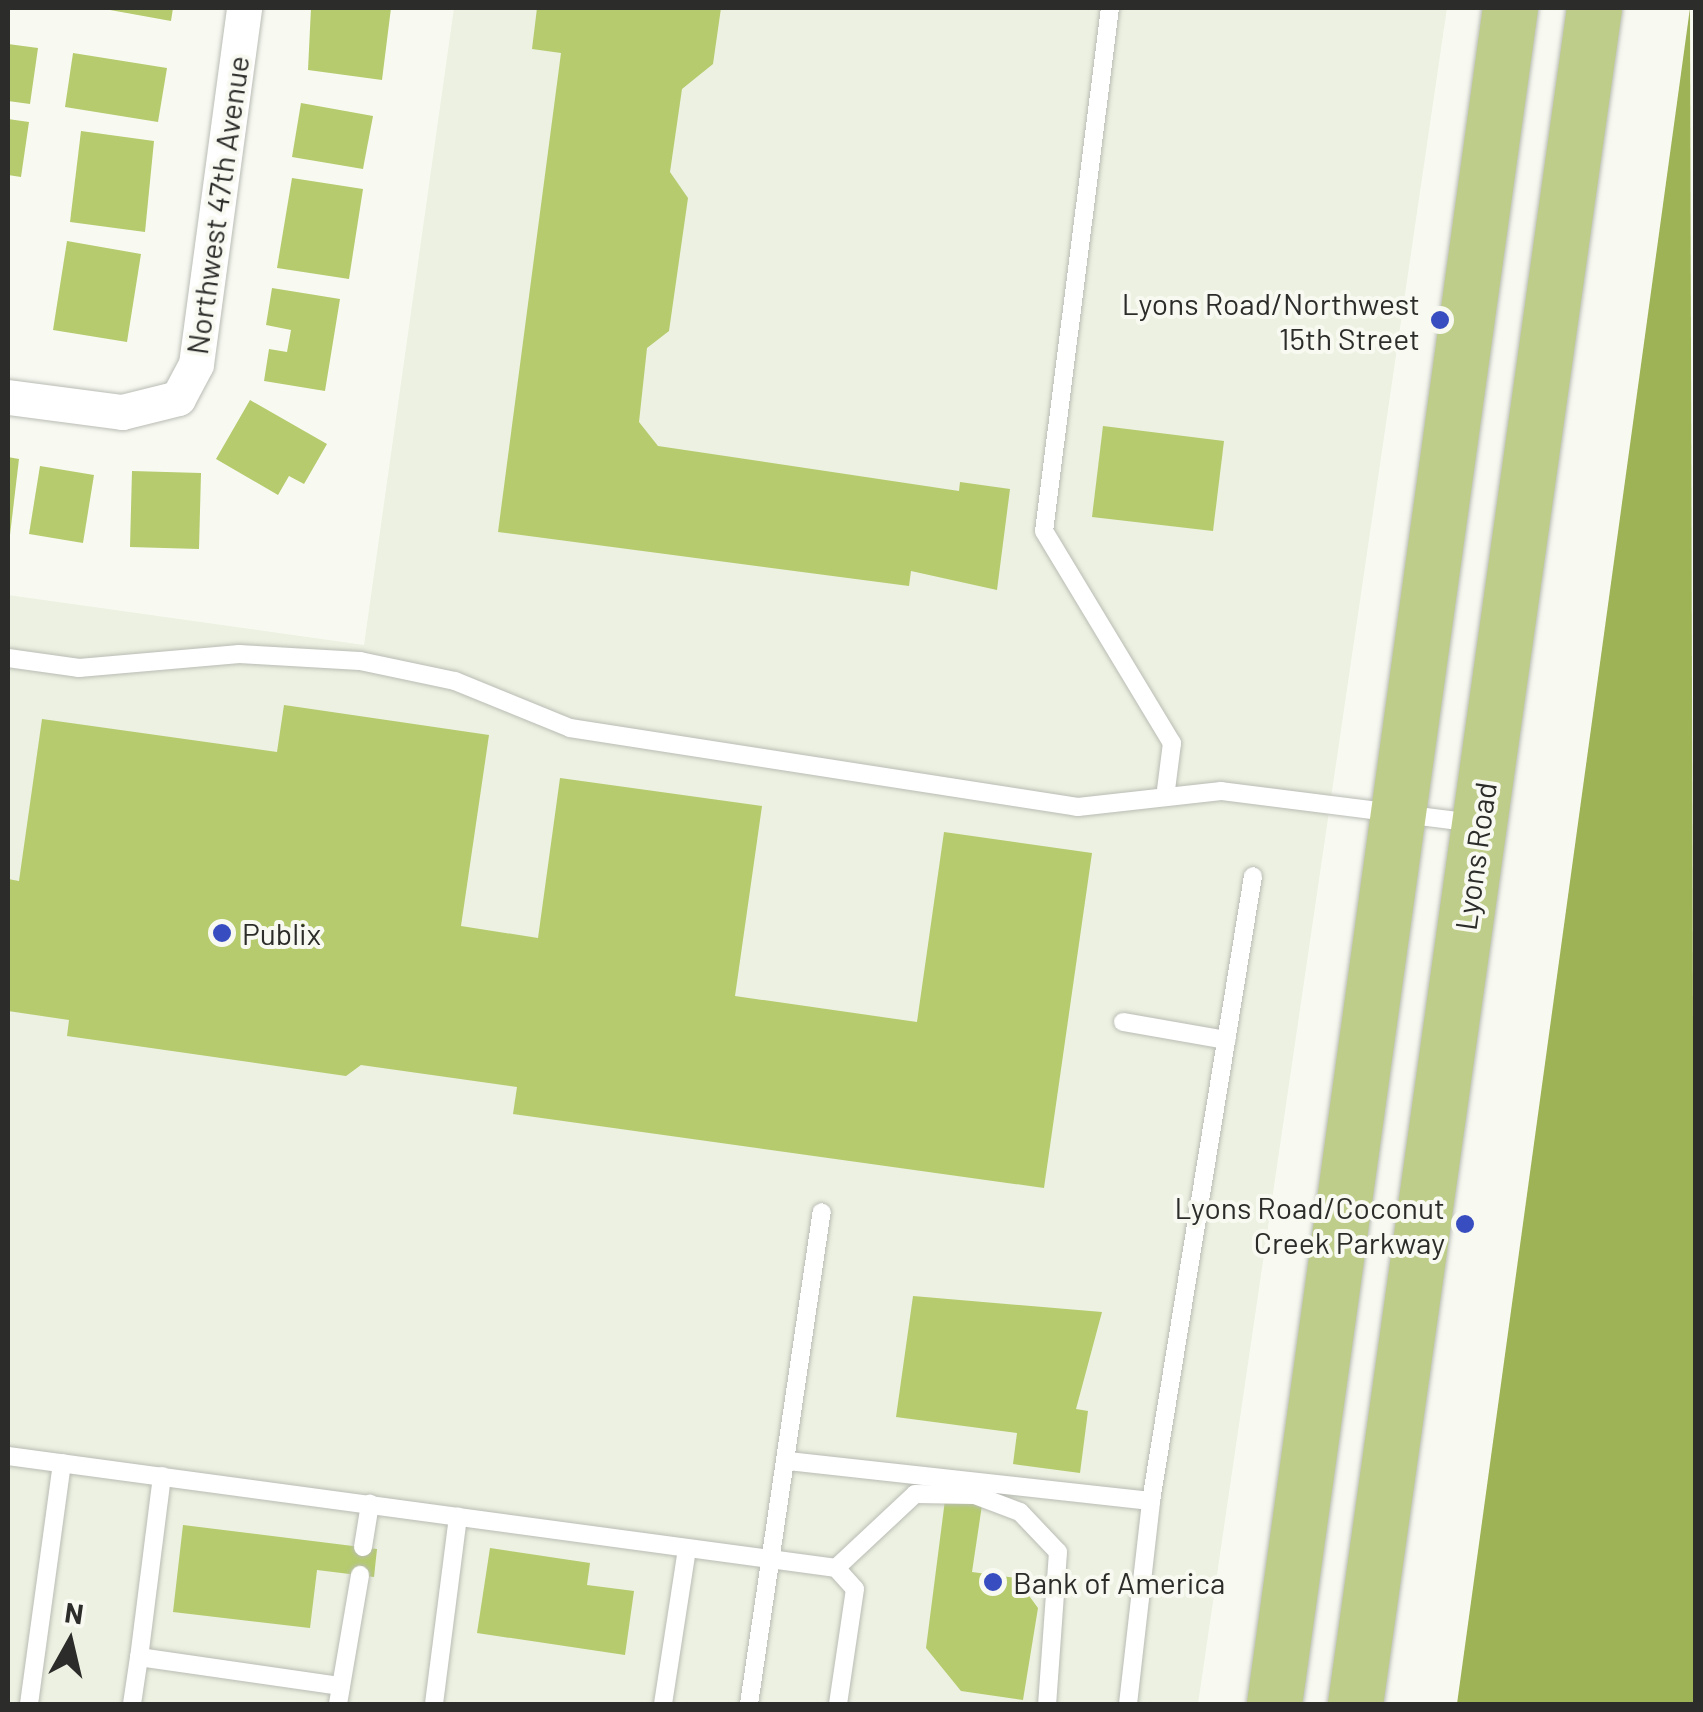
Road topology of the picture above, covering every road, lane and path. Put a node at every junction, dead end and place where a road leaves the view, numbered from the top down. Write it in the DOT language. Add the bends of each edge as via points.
graph roads {
  1 [pos="244,8"];
  2 [pos="1110,8"];
  3 [pos="1510,8"];
  4 [pos="1594,8"];
  5 [pos="8,397"];
  6 [pos="8,658"];
  7 [pos="1166,790"];
  8 [pos="1396,813"];
  9 [pos="1480,824"];
  10 [pos="1253,876"];
  11 [pos="1122,1022"];
  12 [pos="1226,1040"];
  13 [pos="822,1212"];
  14 [pos="8,1456"];
  15 [pos="788,1460"];
  16 [pos="62,1462"];
  17 [pos="162,1476"];
  18 [pos="1151,1501"];
  19 [pos="370,1504"];
  20 [pos="458,1517"];
  21 [pos="364,1547"];
  22 [pos="687,1548"];
  23 [pos="774,1561"];
  24 [pos="836,1568"];
  25 [pos="360,1575"];
  26 [pos="139,1657"];
  27 [pos="339,1695"];
  28 [pos="29,1704"];
  29 [pos="132,1704"];
  30 [pos="434,1704"];
  31 [pos="663,1704"];
  32 [pos="749,1704"];
  33 [pos="838,1704"];
  34 [pos="1047,1704"];
  35 [pos="1128,1704"];
  36 [pos="1274,1704"];
  37 [pos="1355,1704"];
  1 -- 5 [label="street, Northwest 47th Avenue" via="196,364 178,398 122,412"];
  2 -- 7 [label="lane" via="1044,530 1172,744"];
  3 -- 8 [label="main road"];
  4 -- 9 [label="main road, Lyons Road"];
  6 -- 7 [label="lane" via="78,668 239,654 360,660 455,681 570,728 1078,807"];
  7 -- 8 [label="lane"];
  8 -- 9 [label="lane"];
  8 -- 36 [label="main road"];
  9 -- 37 [label="main road, Lyons Road"];
  10 -- 12 [label="lane"];
  11 -- 12 [label="lane"];
  12 -- 18 [label="lane"];
  13 -- 15 [label="lane"];
  14 -- 16 [label="lane"];
  15 -- 18 [label="lane"];
  15 -- 23 [label="lane"];
  16 -- 17 [label="lane"];
  16 -- 28 [label="lane"];
  17 -- 19 [label="lane"];
  17 -- 26 [label="lane"];
  18 -- 35 [label="lane"];
  19 -- 20 [label="lane"];
  19 -- 21 [label="lane"];
  20 -- 22 [label="lane"];
  20 -- 30 [label="lane"];
  22 -- 23 [label="lane"];
  22 -- 31 [label="lane"];
  23 -- 24 [label="lane"];
  23 -- 32 [label="lane"];
  24 -- 33 [label="lane" via="855,1589"];
  24 -- 34 [label="lane" via="915,1494 975,1495 1020,1512 1058,1552"];
  25 -- 27 [label="lane"];
  26 -- 27 [label="lane"];
  26 -- 29 [label="lane"];
}
